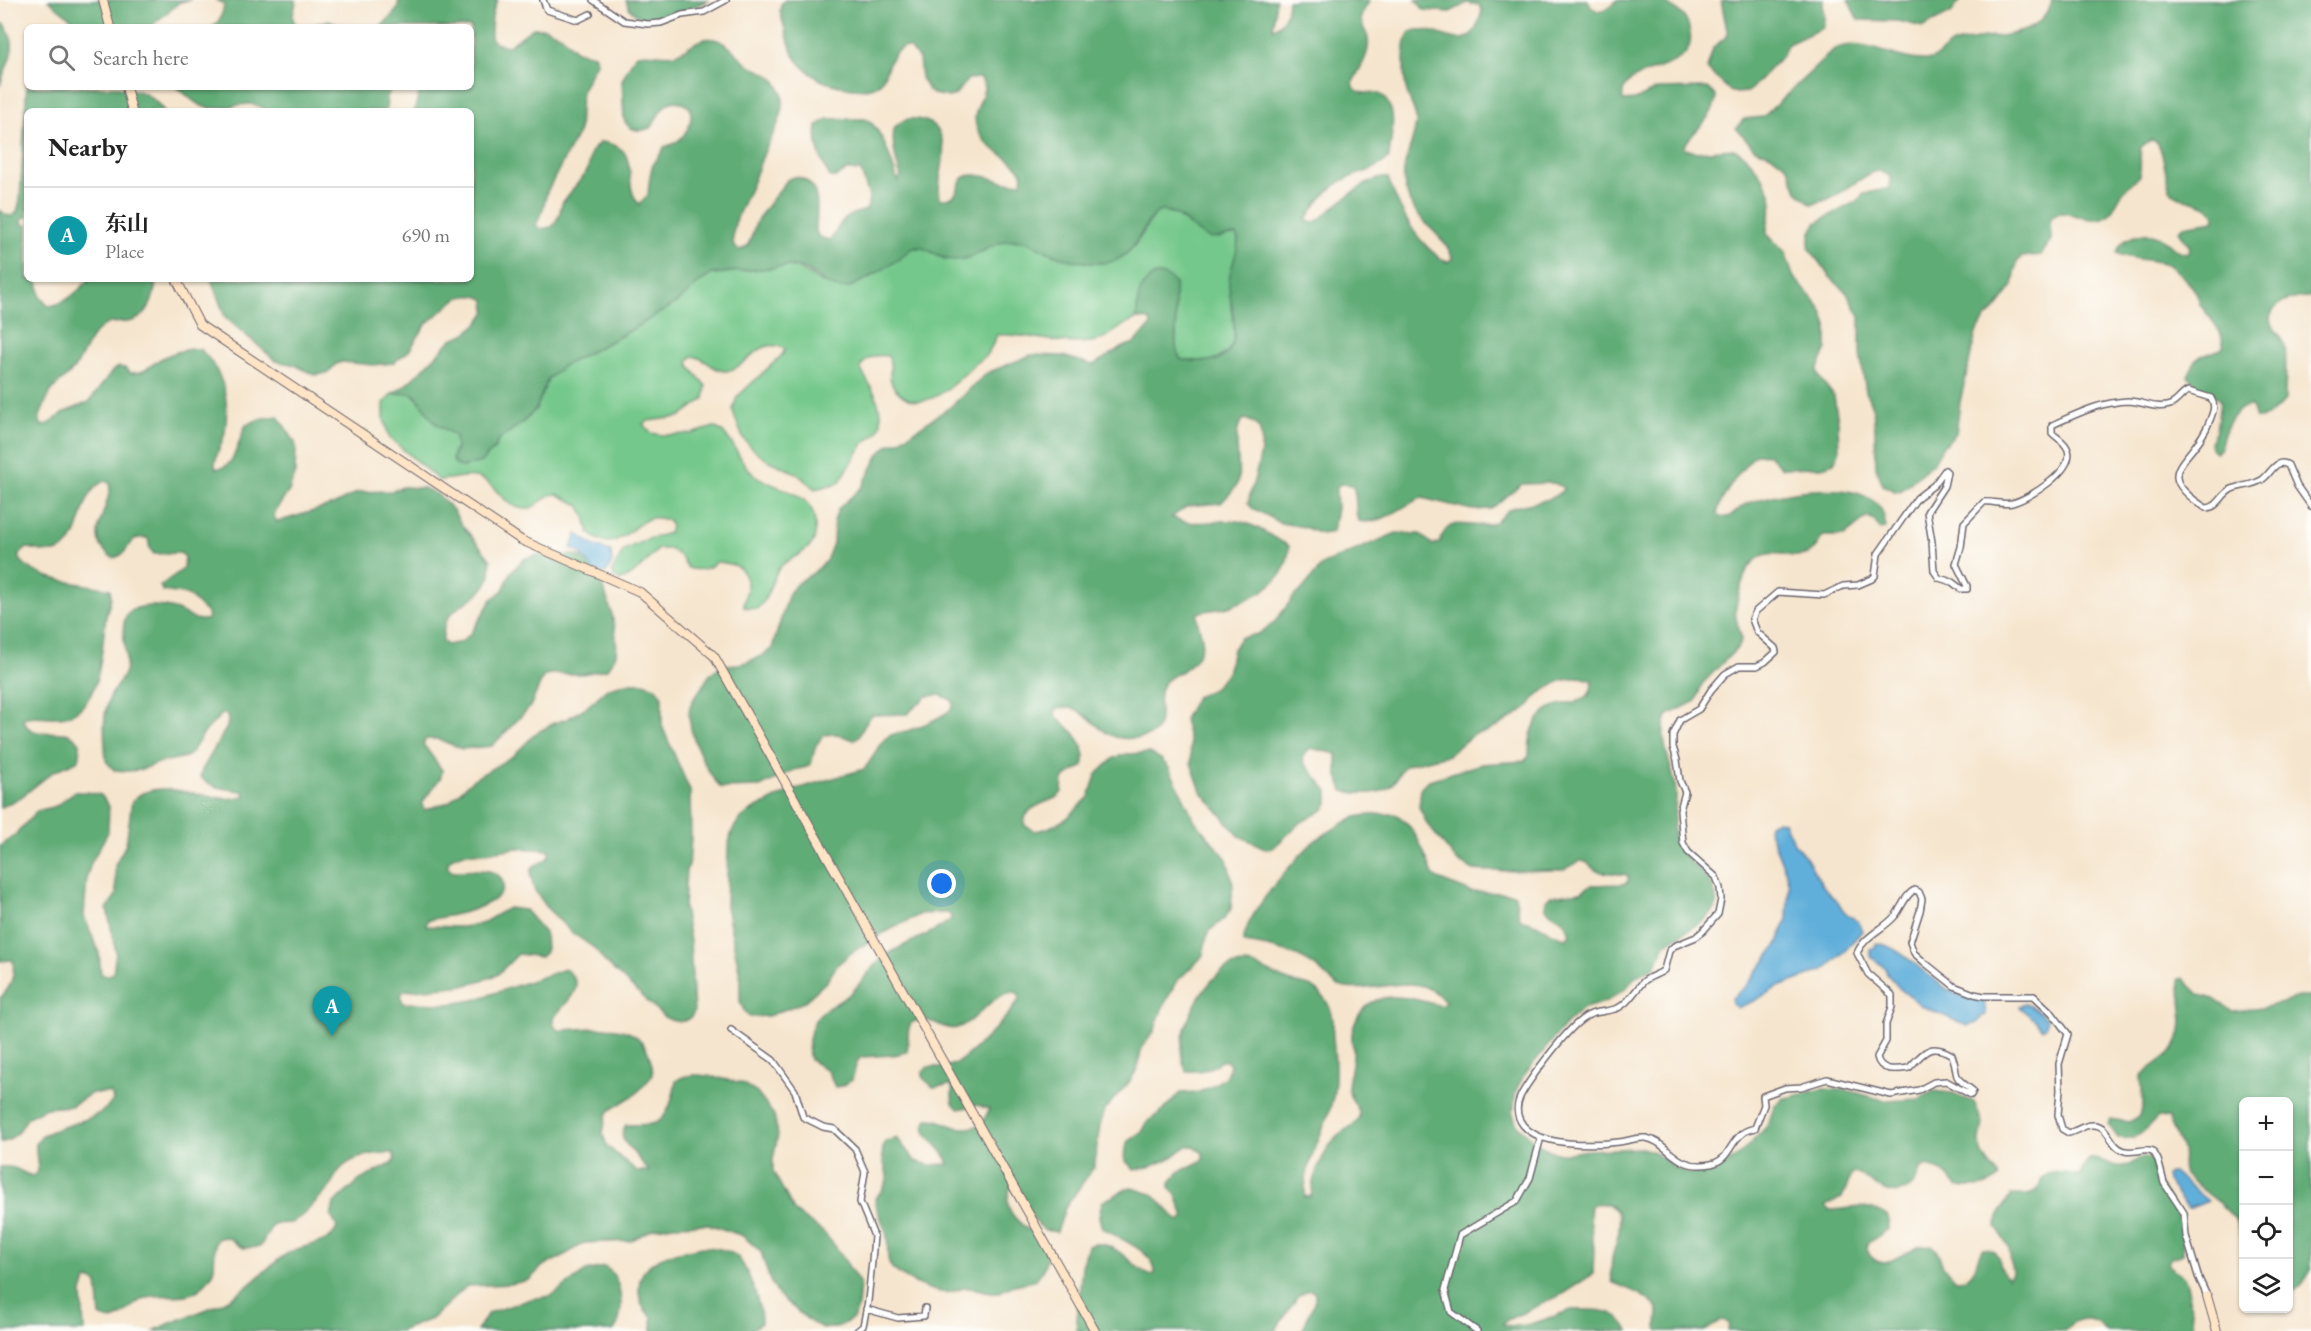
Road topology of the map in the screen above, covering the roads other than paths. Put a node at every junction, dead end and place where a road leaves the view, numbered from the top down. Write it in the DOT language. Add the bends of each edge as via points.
graph roads {
  1 [pos="103,0"];
  2 [pos="543,0"];
  3 [pos="593,0"];
  4 [pos="726,0"];
  5 [pos="590,14"];
  6 [pos="109,24"];
  7 [pos="127,90"];
  8 [pos="131,108"];
  9 [pos="178,282"];
  10 [pos="2311,506"];
  11 [pos="731,1030"];
  12 [pos="1541,1137"];
  13 [pos="2207,1296"];
  14 [pos="925,1308"];
  15 [pos="866,1309"];
  16 [pos="857,1331"];
  17 [pos="1095,1331"];
  18 [pos="1477,1331"];
  19 [pos="2217,1331"];
  1 -- 6 [label="street"];
  2 -- 5 [label="street" via="545,8 578,20"];
  3 -- 4 [label="street" via="624,21 648,24 704,12"];
  7 -- 8 [label="street"];
  9 -- 17 [label="street" via="200,325 521,540 640,592 714,656"];
  10 -- 12 [label="street" via="2288,465 2281,463 2259,481 2231,490 2215,506 2206,508 2180,486 2176,473 2208,428 2214,410 2211,398 2188,391 2164,406 2117,402 2073,414 2052,425 2052,433 2064,442 2069,458 2045,488 2011,503 1984,502 1971,515 1962,530 1956,564 1967,589 1939,578 1934,571 1927,512 1944,486 1945,470 1917,498 1882,547 1872,579 1824,595 1774,594 1755,610 1752,619 1757,632 1776,652 1757,666 1738,666 1725,674 1699,709 1680,720 1673,735 1685,792 1680,810 1683,843 1716,877 1721,899 1718,914 1696,937 1674,946 1666,957 1664,970 1646,979 1619,1008 1599,1011 1581,1020 1558,1045 1518,1103 1521,1122"];
  11 -- 15 [label="street" via="772,1060 795,1091 803,1117 834,1129 855,1149 865,1172 860,1202 874,1236"];
  12 -- 13 [label="street" via="1574,1144 1649,1139 1683,1162 1712,1164 1725,1156 1740,1134 1755,1128 1764,1105 1763,1096 1785,1088 1827,1079 1891,1095 1946,1080 1973,1094 1955,1076 1952,1055 1940,1048 1929,1049 1909,1068 1882,1067 1878,1062 1886,1041 1892,995 1868,974 1857,953 1916,891 1922,899 1910,942 1914,953 1963,990 1984,996 2034,996 2068,1034 2059,1064 2058,1115 2062,1129 2069,1134 2098,1125 2119,1149 2149,1150 2156,1154 2164,1183 2184,1213 2186,1236"];
  12 -- 18 [label="street" via="1530,1178 1517,1201 1460,1235 1445,1290 1452,1312"];
  13 -- 19 [label="street"];
  14 -- 15 [label="street" via="924,1316 898,1318"];
  15 -- 16 [label="street"];
}
